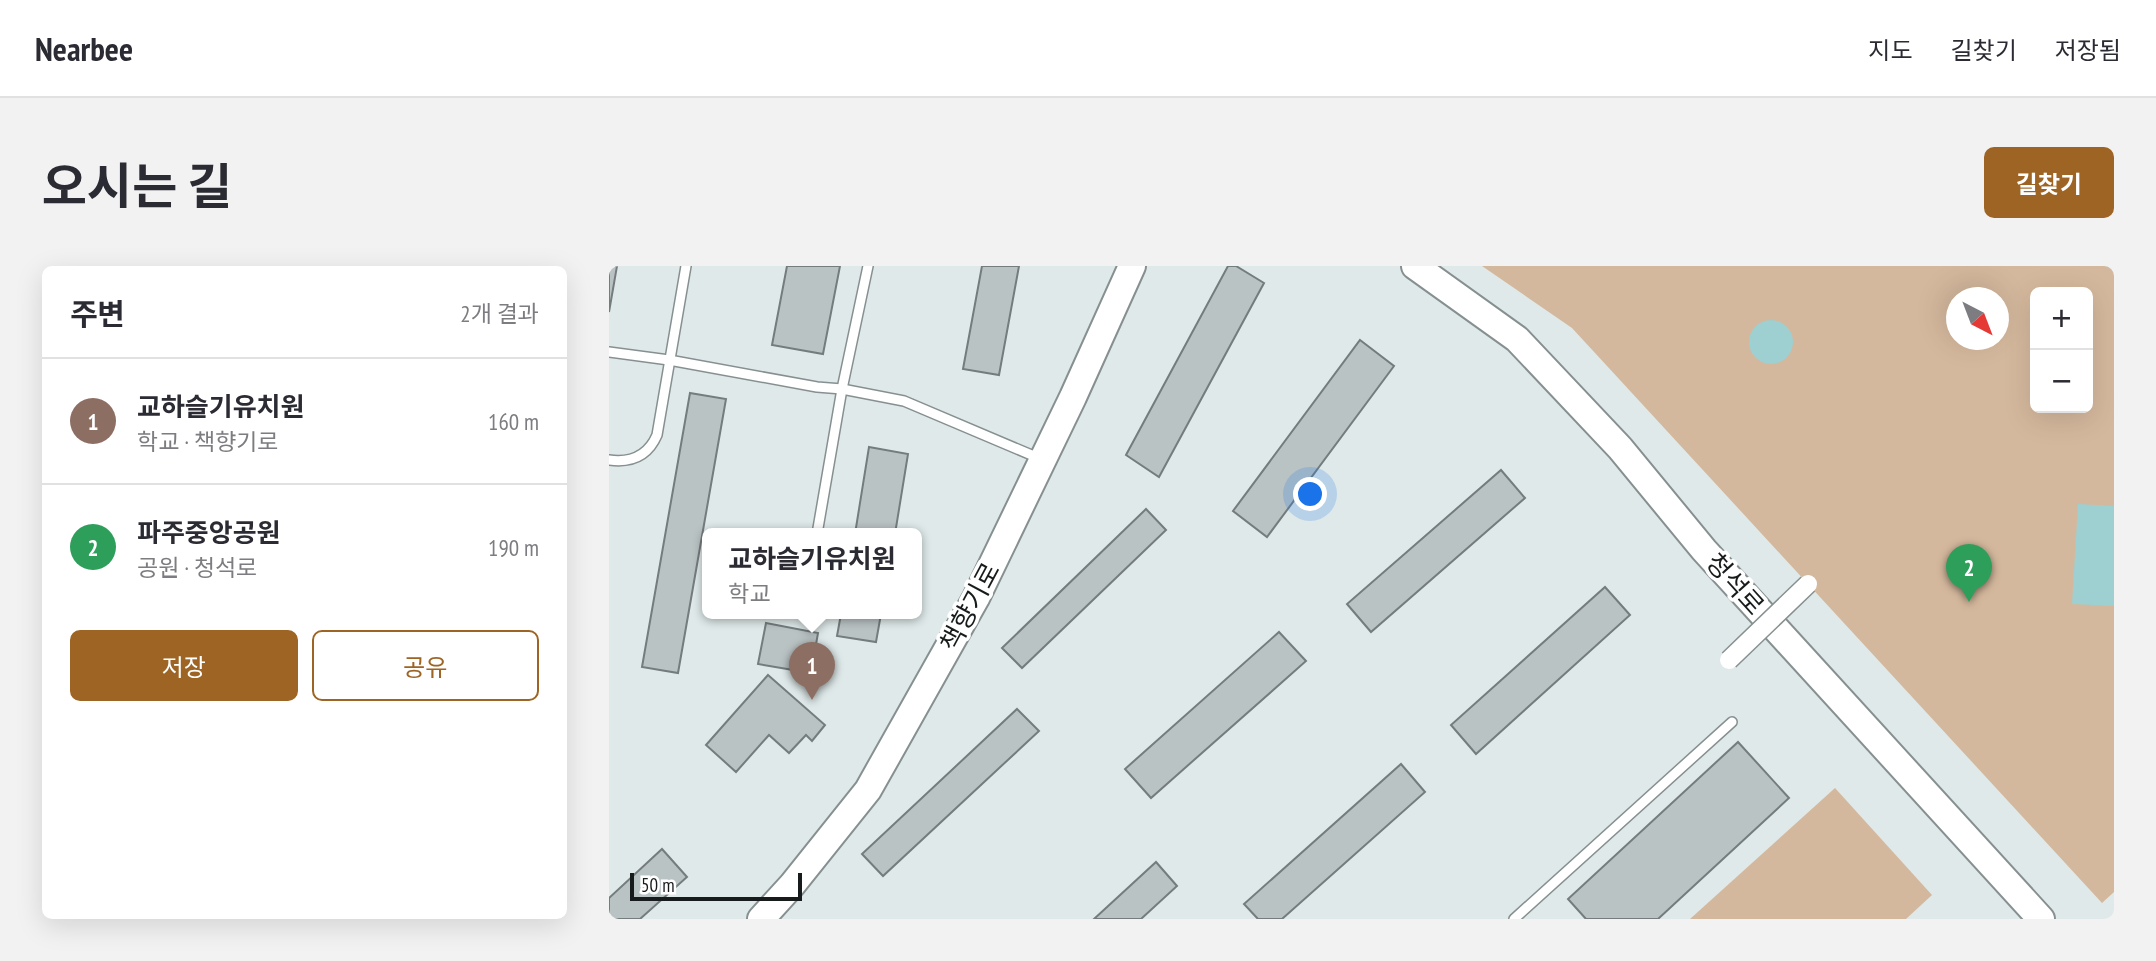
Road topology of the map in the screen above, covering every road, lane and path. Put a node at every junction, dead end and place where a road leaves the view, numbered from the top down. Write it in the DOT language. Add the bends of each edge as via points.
graph roads {
  1 [pos="686,266"];
  2 [pos="868,266"];
  3 [pos="1132,266"];
  4 [pos="1415,266"];
  5 [pos="609,352"];
  6 [pos="669,360"];
  7 [pos="842,389"];
  8 [pos="609,460"];
  9 [pos="1042,460"];
  10 [pos="818,528"];
  11 [pos="1808,584"];
  12 [pos="1729,660"];
  13 [pos="1732,722"];
  14 [pos="761,919"];
  15 [pos="1514,919"];
  16 [pos="2041,919"];
  1 -- 6 [label="lane"];
  2 -- 7 [label="lane"];
  3 -- 9 [label="main road, 책향기로"];
  4 -- 16 [label="main road, 청석로" via="1517,339"];
  5 -- 6 [label="lane"];
  6 -- 7 [label="lane"];
  6 -- 8 [label="lane" via="651,449 636,458"];
  7 -- 9 [label="lane" via="904,401"];
  7 -- 10 [label="lane"];
  9 -- 14 [label="main road, 책향기로" via="976,598 868,790"];
  11 -- 12 [label="street, bridge"];
  13 -- 15 [label="lane"];
}
